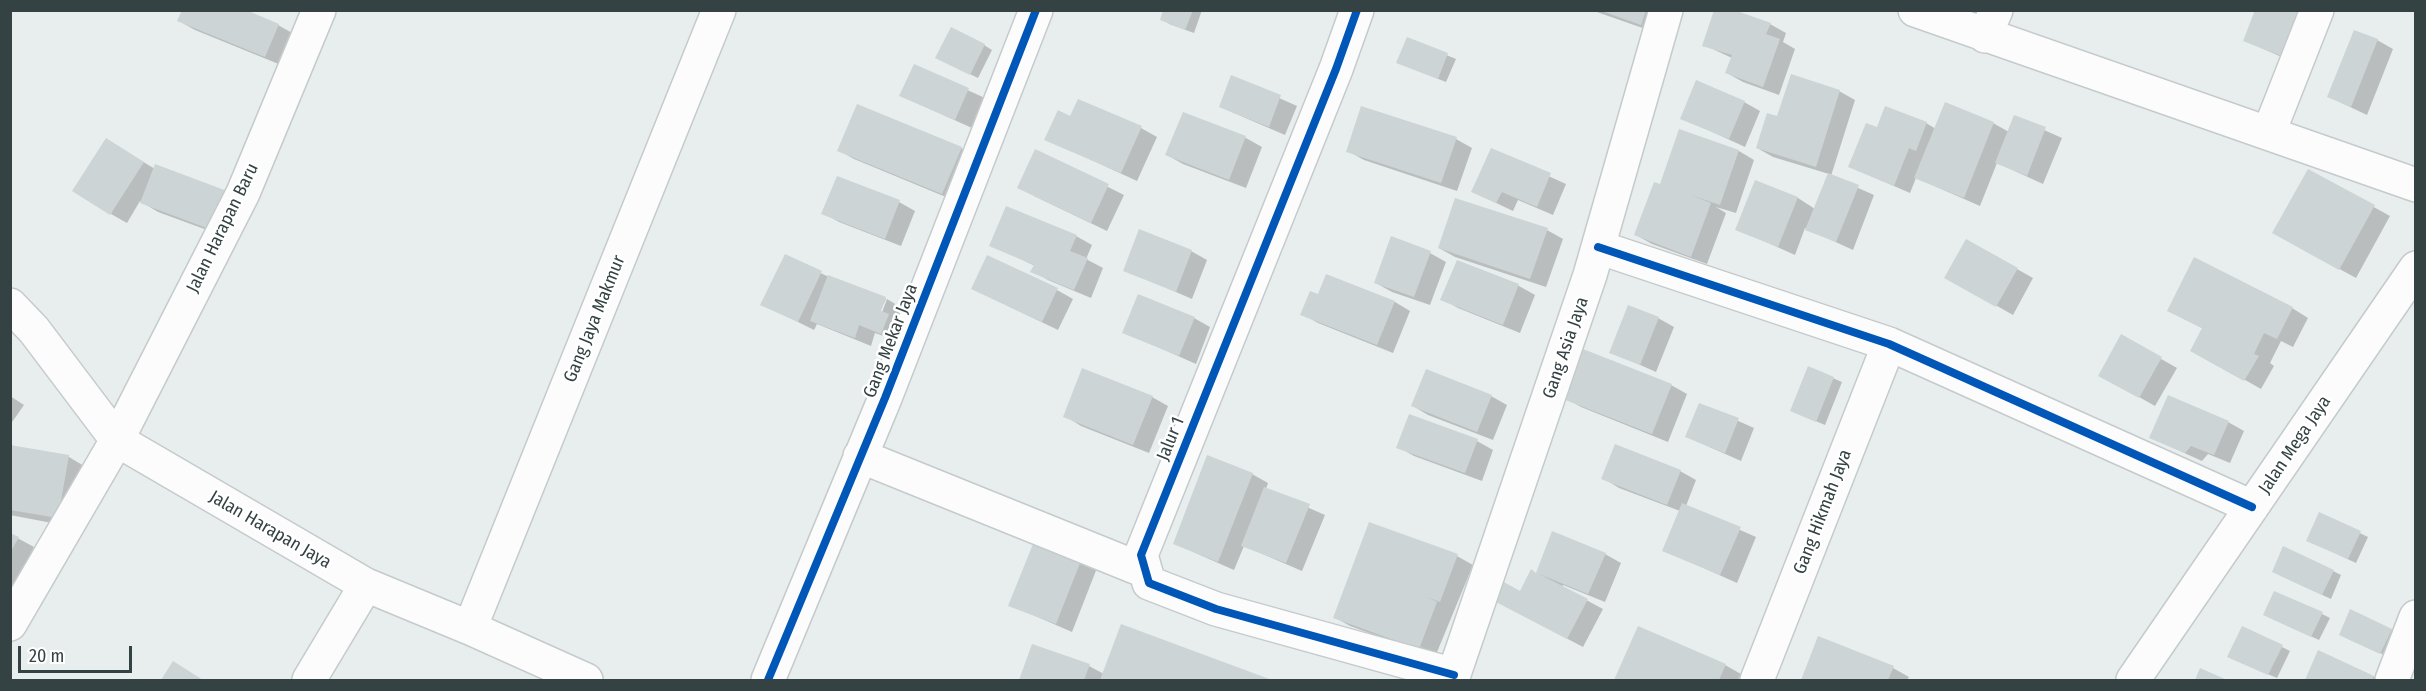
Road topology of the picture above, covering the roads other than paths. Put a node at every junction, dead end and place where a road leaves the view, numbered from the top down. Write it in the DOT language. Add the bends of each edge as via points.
graph roads {
  1 [pos="319,10"];
  2 [pos="719,10"];
  3 [pos="1036,10"];
  4 [pos="1357,10"];
  5 [pos="1666,10"];
  6 [pos="1915,10"];
  7 [pos="2317,10"];
  8 [pos="1990,23"];
  9 [pos="2269,132"];
  10 [pos="2415,185"];
  11 [pos="1598,248"];
  12 [pos="2415,268"];
  13 [pos="10,305"];
  14 [pos="1889,344"];
  15 [pos="117,440"];
  16 [pos="860,456"];
  17 [pos="2252,507"];
  18 [pos="1145,571"];
  19 [pos="366,585"];
  20 [pos="2415,617"];
  21 [pos="10,624"];
  22 [pos="470,628"];
  23 [pos="1453,678"];
  24 [pos="309,681"];
  25 [pos="586,681"];
  26 [pos="768,681"];
  27 [pos="1757,681"];
  28 [pos="2133,681"];
  29 [pos="2392,681"];
  1 -- 15 [label="street, Jalan Harapan Baru" via="243,193"];
  2 -- 22 [label="street, Gang Jaya Makmur"];
  3 -- 16 [label="street, Gang Mekar Jaya"];
  4 -- 18 [label="street, Jalur 1" via="1146,538 1141,555"];
  5 -- 11 [label="street, Gang Asia Jaya"];
  6 -- 8 [label="street"];
  7 -- 9 [label="street"];
  8 -- 9 [label="street"];
  9 -- 10 [label="street"];
  11 -- 14 [label="street"];
  11 -- 23 [label="street, Gang Asia Jaya"];
  12 -- 17 [label="street, Jalan Mega Jaya"];
  13 -- 15 [label="street, Jalan Harapan Jaya" via="34,330"];
  14 -- 17 [label="street"];
  14 -- 27 [label="street, Gang Hikmah Jaya"];
  15 -- 19 [label="street, Jalan Harapan Jaya"];
  15 -- 21 [label="street, Jalan Harapan Baru"];
  16 -- 18 [label="street"];
  16 -- 26 [label="street, Gang Mekar Jaya"];
  17 -- 28 [label="street, Jalan Mega Jaya"];
  18 -- 23 [label="street" via="1149,583 1216,609"];
  19 -- 22 [label="street, Jalan Harapan Jaya"];
  19 -- 24 [label="street"];
  20 -- 29 [label="street"];
  22 -- 25 [label="street, Jalan Harapan Jaya"];
}
